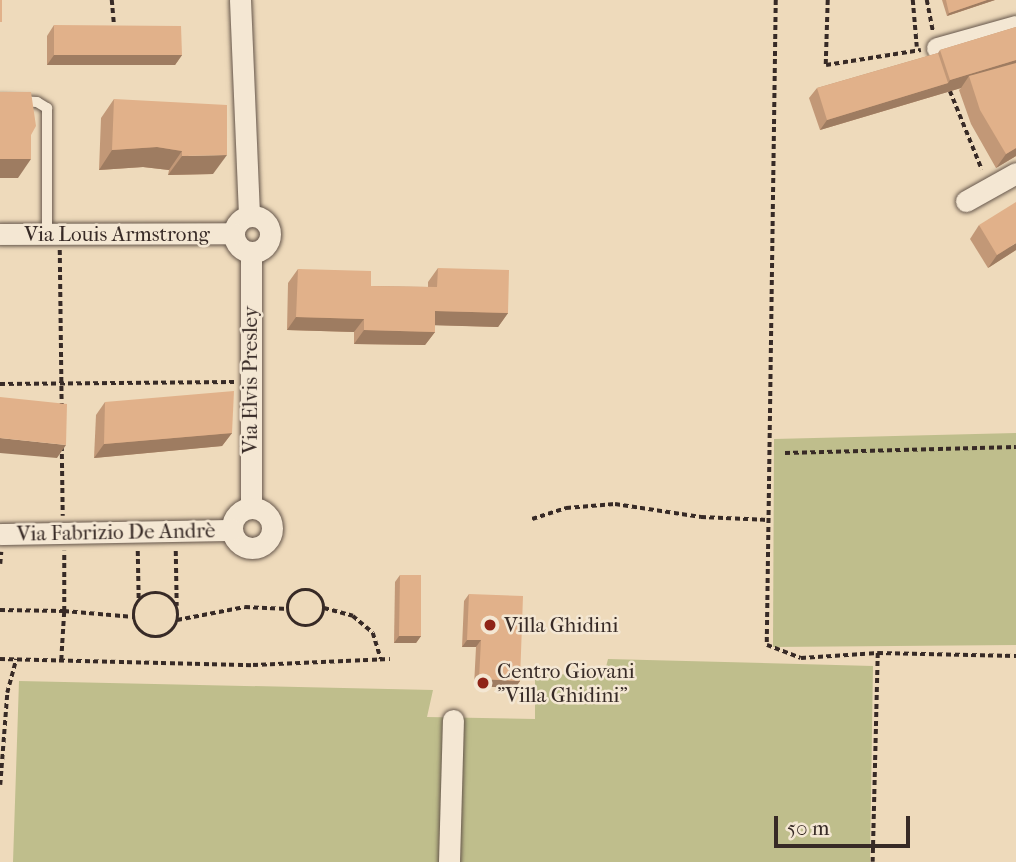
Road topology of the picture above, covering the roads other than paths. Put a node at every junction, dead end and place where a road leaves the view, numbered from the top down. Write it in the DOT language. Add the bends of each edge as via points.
graph roads {
  1 [pos="240,0"];
  2 [pos="1016,26"];
  3 [pos="927,50"];
  4 [pos="0,100"];
  5 [pos="1016,173"];
  6 [pos="966,201"];
  7 [pos="249,216"];
  8 [pos="233,233"];
  9 [pos="0,234"];
  10 [pos="54,235"];
  11 [pos="251,253"];
  12 [pos="251,508"];
  13 [pos="232,530"];
  14 [pos="0,534"];
  15 [pos="453,720"];
  16 [pos="449,862"];
  1 -- 7 [label="street"];
  2 -- 3 [label="street"];
  4 -- 10 [label="lane" via="37,102 47,108"];
  5 -- 6 [label="street"];
  7 -- 8 [label="street" via="238,222"];
  7 -- 11 [label="street" via="261,218 270,233 263,249"];
  8 -- 10 [label="street, Via Louis Armstrong"];
  8 -- 11 [label="street" via="236,244"];
  9 -- 10 [label="street, Via Louis Armstrong"];
  11 -- 12 [label="street, Via Elvis Presley"];
  12 -- 13 [label="street" via="235,517"];
  12 -- 13 [label="street" via="269,517 272,530 267,542 255,548 242,545"];
  13 -- 14 [label="street, Via Fabrizio De Andrè"];
  15 -- 16 [label="street"];
}
